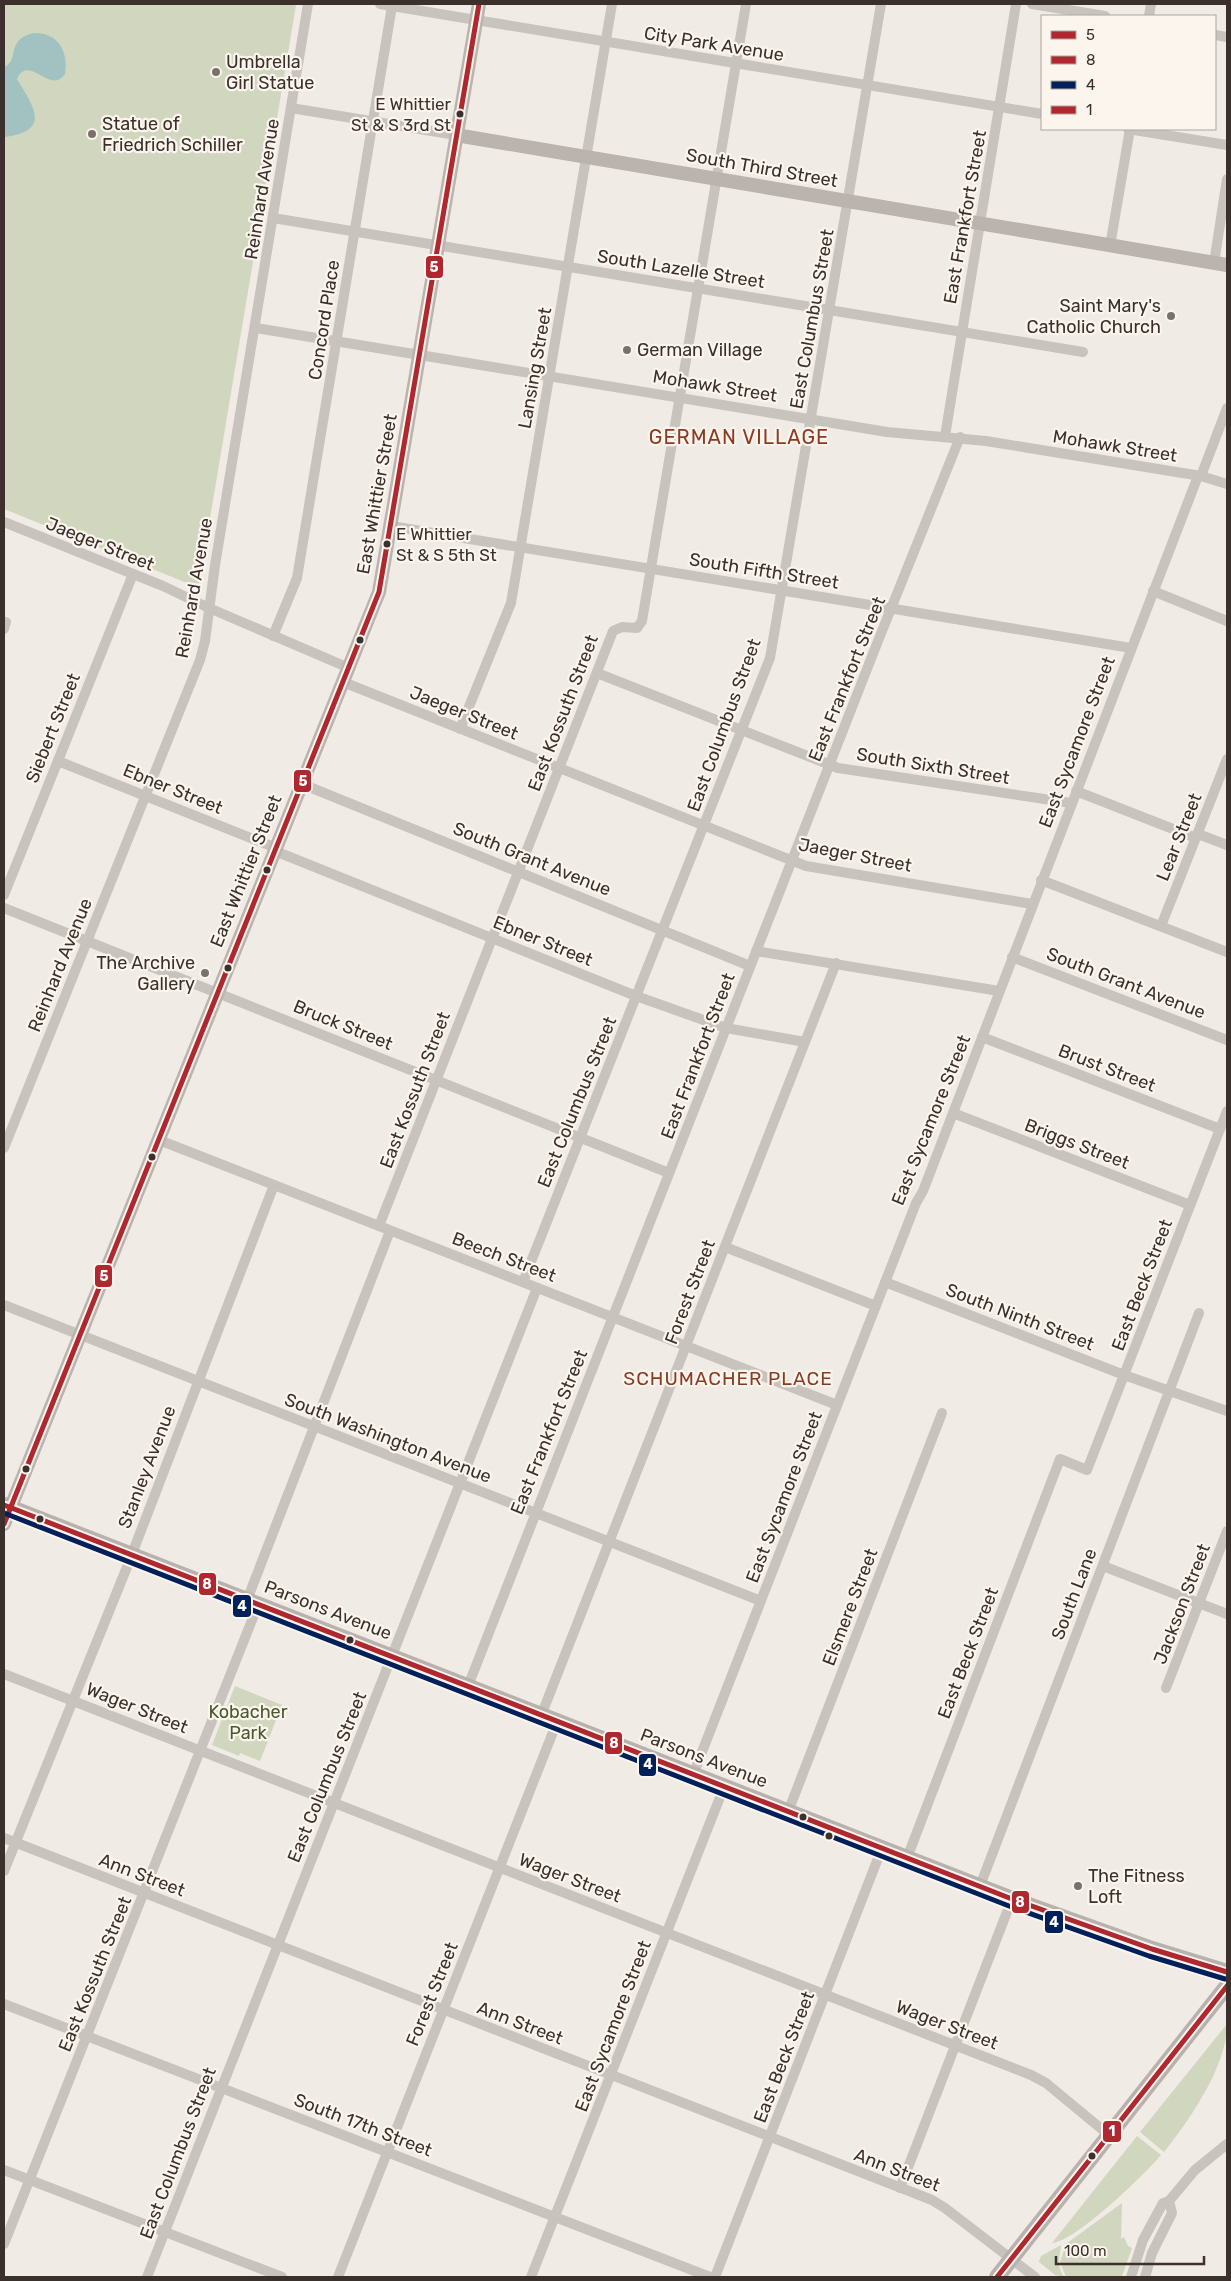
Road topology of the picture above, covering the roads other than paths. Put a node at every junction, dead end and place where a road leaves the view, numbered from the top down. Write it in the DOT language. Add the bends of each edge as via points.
graph roads {
  1 [pos="308,4"];
  2 [pos="380,4"];
  3 [pos="479,4"];
  4 [pos="612,4"];
  5 [pos="746,4"];
  6 [pos="881,4"];
  7 [pos="1016,4"];
  8 [pos="1032,4"];
  9 [pos="392,6"];
  10 [pos="1099,15"];
  11 [pos="476,20"];
  12 [pos="606,42"];
  13 [pos="736,64"];
  14 [pos="867,85"];
  15 [pos="1000,107"];
  16 [pos="291,108"];
  17 [pos="1041,114"];
  18 [pos="373,122"];
  19 [pos="1129,130"];
  20 [pos="1135,130"];
  21 [pos="456,136"];
  22 [pos="1227,145"];
  23 [pos="586,157"];
  24 [pos="717,179"];
  25 [pos="1227,179"];
  26 [pos="848,201"];
  27 [pos="273,218"];
  28 [pos="980,223"];
  29 [pos="355,231"];
  30 [pos="438,245"];
  31 [pos="1110,246"];
  32 [pos="1220,264"];
  33 [pos="568,267"];
  34 [pos="699,289"];
  35 [pos="829,311"];
  36 [pos="256,328"];
  37 [pos="962,332"];
  38 [pos="337,341"];
  39 [pos="1083,352"];
  40 [pos="420,354"];
  41 [pos="550,376"];
  42 [pos="680,397"];
  43 [pos="1227,408"];
  44 [pos="812,418"];
  45 [pos="945,436"];
  46 [pos="960,437"];
  47 [pos="1200,476"];
  48 [pos="1227,484"];
  49 [pos="4,522"];
  50 [pos="391,526"];
  51 [pos="520,548"];
  52 [pos="652,569"];
  53 [pos="132,574"];
  54 [pos="782,591"];
  55 [pos="1153,591"];
  56 [pos="208,608"];
  57 [pos="892,609"];
  58 [pos="1227,621"];
  59 [pos="273,636"];
  60 [pos="1131,648"];
  61 [pos="349,668"];
  62 [pos="597,673"];
  63 [pos="343,682"];
  64 [pos="460,729"];
  65 [pos="741,730"];
  66 [pos="1227,759"];
  67 [pos="58,760"];
  68 [pos="830,765"];
  69 [pos="559,769"];
  70 [pos="302,784"];
  71 [pos="1076,791"];
  72 [pos="145,795"];
  73 [pos="1071,803"];
  74 [pos="703,826"];
  75 [pos="1197,836"];
  76 [pos="1227,845"];
  77 [pos="275,850"];
  78 [pos="792,861"];
  79 [pos="519,871"];
  80 [pos="1041,880"];
  81 [pos="4,895"];
  82 [pos="1032,904"];
  83 [pos="4,908"];
  84 [pos="1161,926"];
  85 [pos="662,930"];
  86 [pos="492,938"];
  87 [pos="87,942"];
  88 [pos="756,951"];
  89 [pos="1227,952"];
  90 [pos="1012,957"];
  91 [pos="836,963"];
  92 [pos="750,966"];
  93 [pos="999,991"];
  94 [pos="217,994"];
  95 [pos="636,996"];
  96 [pos="726,1028"];
  97 [pos="982,1037"];
  98 [pos="1227,1040"];
  99 [pos="805,1042"];
  100 [pos="436,1080"];
  101 [pos="1227,1111"];
  102 [pos="953,1113"];
  103 [pos="1220,1129"];
  104 [pos="580,1138"];
  105 [pos="158,1140"];
  106 [pos="4,1148"];
  107 [pos="670,1173"];
  108 [pos="274,1185"];
  109 [pos="1190,1205"];
  110 [pos="379,1226"];
  111 [pos="390,1230"];
  112 [pos="725,1247"];
  113 [pos="523,1282"];
  114 [pos="885,1282"];
  115 [pos="537,1288"];
  116 [pos="4,1305"];
  117 [pos="876,1306"];
  118 [pos="1199,1313"];
  119 [pos="613,1316"];
  120 [pos="81,1334"];
  121 [pos="686,1346"];
  122 [pos="1124,1375"];
  123 [pos="197,1381"];
  124 [pos="1170,1391"];
  125 [pos="837,1405"];
  126 [pos="1227,1411"];
  127 [pos="942,1413"];
  128 [pos="314,1426"];
  129 [pos="460,1483"];
  130 [pos="7,1506"];
  131 [pos="535,1513"];
  132 [pos="4,1524"];
  133 [pos="1227,1531"];
  134 [pos="610,1542"];
  135 [pos="131,1555"];
  136 [pos="1103,1566"];
  137 [pos="761,1601"];
  138 [pos="253,1602"];
  139 [pos="1199,1603"];
  140 [pos="1227,1614"];
  141 [pos="392,1657"];
  142 [pos="4,1674"];
  143 [pos="468,1686"];
  144 [pos="1166,1688"];
  145 [pos="73,1701"];
  146 [pos="549,1719"];
  147 [pos="201,1751"];
  148 [pos="693,1775"];
  149 [pos="724,1787"];
  150 [pos="334,1803"];
  151 [pos="788,1812"];
  152 [pos="4,1838"];
  153 [pos="15,1843"];
  154 [pos="882,1848"];
  155 [pos="907,1858"];
  156 [pos="499,1868"];
  157 [pos="4,1871"];
  158 [pos="980,1886"];
  159 [pos="145,1893"];
  160 [pos="1012,1899"];
  161 [pos="667,1933"];
  162 [pos="277,1946"];
  163 [pos="1227,1972"];
  164 [pos="1227,1986"];
  165 [pos="826,1995"];
  166 [pos="4,2004"];
  167 [pos="443,2010"];
  168 [pos="87,2038"];
  169 [pos="955,2045"];
  170 [pos="611,2076"];
  171 [pos="221,2088"];
  172 [pos="1110,2136"];
  173 [pos="770,2138"];
  174 [pos="1227,2144"];
  175 [pos="388,2152"];
  176 [pos="4,2170"];
  177 [pos="30,2180"];
  178 [pos="900,2188"];
  179 [pos="1169,2201"];
  180 [pos="555,2217"];
  181 [pos="164,2232"];
  182 [pos="4,2244"];
  183 [pos="1011,2259"];
  184 [pos="147,2277"];
  185 [pos="282,2277"];
  186 [pos="338,2277"];
  187 [pos="531,2277"];
  188 [pos="710,2277"];
  189 [pos="715,2277"];
  190 [pos="997,2277"];
  191 [pos="1035,2277"];
  192 [pos="1131,2277"];
  193 [pos="1145,2277"];
  1 -- 16 [label="street, Reinhard Avenue"];
  2 -- 9 [label="street, City Park Avenue"];
  3 -- 11 [label="street, East Whittier Street"];
  4 -- 12 [label="street, Lansing Street"];
  5 -- 13 [label="street, East Kossuth Street"];
  6 -- 14 [label="street, East Columbus Street"];
  7 -- 15 [label="street, East Frankfort Street"];
  8 -- 10 [label="street"];
  9 -- 11 [label="street, City Park Avenue"];
  9 -- 18 [label="street, Concord Place"];
  11 -- 12 [label="street, City Park Avenue"];
  11 -- 21 [label="street, East Whittier Street"];
  12 -- 13 [label="street, City Park Avenue"];
  12 -- 23 [label="street, Lansing Street"];
  13 -- 14 [label="street, City Park Avenue"];
  13 -- 24 [label="street, East Kossuth Street"];
  14 -- 15 [label="street, City Park Avenue"];
  14 -- 26 [label="street, East Columbus Street"];
  15 -- 17 [label="street, City Park Avenue"];
  15 -- 28 [label="street, East Frankfort Street"];
  16 -- 18 [label="street, South Third Street"];
  16 -- 27 [label="street, Reinhard Avenue"];
  18 -- 21 [label="street, South Third Street"];
  18 -- 29 [label="street, Concord Place"];
  19 -- 31 [label="street"];
  20 -- 22 [label="street"];
  21 -- 23 [label="street, South Third Street"];
  21 -- 30 [label="street, East Whittier Street"];
  23 -- 24 [label="street, South Third Street"];
  23 -- 33 [label="street, Lansing Street"];
  24 -- 26 [label="street, South Third Street"];
  24 -- 34 [label="street, East Kossuth Street"];
  25 -- 32 [label="street"];
  26 -- 28 [label="street, South Third Street"];
  26 -- 35 [label="street, East Columbus Street"];
  27 -- 29 [label="street, South Lazelle Street"];
  27 -- 36 [label="street, Reinhard Avenue"];
  28 -- 31 [label="street, South Third Street"];
  28 -- 37 [label="street, East Frankfort Street"];
  29 -- 30 [label="street, South Lazelle Street"];
  29 -- 38 [label="street, Concord Place"];
  30 -- 33 [label="street, South Lazelle Street"];
  30 -- 40 [label="street, East Whittier Street"];
  31 -- 32 [label="street, South Third Street"];
  33 -- 34 [label="street, South Lazelle Street"];
  33 -- 41 [label="street, Lansing Street"];
  34 -- 35 [label="street, South Lazelle Street"];
  34 -- 42 [label="street, East Kossuth Street"];
  35 -- 37 [label="street, South Lazelle Street"];
  35 -- 44 [label="street, East Columbus Street"];
  36 -- 38 [label="street, Mohawk Street"];
  36 -- 56 [label="street, Reinhard Avenue"];
  37 -- 39 [label="street, South Lazelle Street"];
  37 -- 45 [label="street, East Frankfort Street"];
  38 -- 40 [label="street, Mohawk Street"];
  38 -- 59 [label="street, Concord Place" via="297,578"];
  40 -- 41 [label="street, Mohawk Street"];
  40 -- 50 [label="street, East Whittier Street"];
  41 -- 42 [label="street, Mohawk Street"];
  41 -- 51 [label="street, Lansing Street"];
  42 -- 44 [label="street, Mohawk Street"];
  42 -- 52 [label="street, East Kossuth Street"];
  43 -- 47 [label="street, East Sycamore Street"];
  44 -- 45 [label="street, Mohawk Street" via="887,432"];
  44 -- 54 [label="street, East Columbus Street"];
  45 -- 46 [label="street, Mohawk Street"];
  46 -- 47 [label="street, Mohawk Street"];
  46 -- 57 [label="street, East Frankfort Street"];
  47 -- 48 [label="street, Mohawk Street"];
  47 -- 55 [label="street, East Sycamore Street"];
  49 -- 53 [label="street, Jaeger Street"];
  50 -- 51 [label="street, South Fifth Street"];
  50 -- 61 [label="street, East Whittier Street" via="379,592"];
  51 -- 52 [label="street, South Fifth Street"];
  51 -- 64 [label="street, Lansing Street" via="509,608"];
  52 -- 54 [label="street, South Fifth Street"];
  52 -- 62 [label="street, East Kossuth Street" via="642,621 637,628 622,627 613,631"];
  53 -- 56 [label="street, Jaeger Street"];
  53 -- 67 [label="street, Siebert Street"];
  54 -- 57 [label="street, South Fifth Street"];
  54 -- 65 [label="street, East Columbus Street" via="770,658"];
  55 -- 58 [label="street"];
  55 -- 60 [label="street, East Sycamore Street"];
  56 -- 59 [label="street, Jaeger Street"];
  56 -- 72 [label="street, Reinhard Avenue" via="200,660"];
  57 -- 60 [label="street, South Fifth Street"];
  57 -- 68 [label="street, East Frankfort Street"];
  59 -- 61 [label="street, Jaeger Street"];
  60 -- 71 [label="street, East Sycamore Street"];
  61 -- 63 [label="street, East Whittier Street"];
  62 -- 65 [label="street, South Sixth Street"];
  62 -- 69 [label="street, East Kossuth Street"];
  63 -- 64 [label="street, Jaeger Street"];
  63 -- 70 [label="street, East Whittier Street"];
  64 -- 69 [label="street, Jaeger Street"];
  65 -- 68 [label="street, South Sixth Street"];
  65 -- 74 [label="street, East Columbus Street"];
  66 -- 75 [label="street, Lear Street"];
  67 -- 72 [label="street, Ebner Street"];
  67 -- 81 [label="street, Siebert Street"];
  68 -- 73 [label="street, South Sixth Street"];
  68 -- 78 [label="street, East Frankfort Street"];
  69 -- 74 [label="street, Jaeger Street"];
  69 -- 79 [label="street, East Kossuth Street"];
  70 -- 77 [label="street, East Whittier Street"];
  70 -- 79 [label="street, South Grant Avenue"];
  71 -- 73 [label="street, East Sycamore Street"];
  71 -- 75 [label="street"];
  72 -- 77 [label="street, Ebner Street"];
  72 -- 87 [label="street, Reinhard Avenue"];
  73 -- 80 [label="street, East Sycamore Street"];
  74 -- 78 [label="street, Jaeger Street"];
  74 -- 85 [label="street, East Columbus Street"];
  75 -- 76 [label="street"];
  75 -- 84 [label="street, Lear Street"];
  77 -- 86 [label="street, Ebner Street"];
  77 -- 94 [label="street, East Whittier Street"];
  78 -- 82 [label="street, Jaeger Street"];
  78 -- 88 [label="street, East Frankfort Street"];
  79 -- 85 [label="street, South Grant Avenue"];
  79 -- 86 [label="street, East Kossuth Street"];
  80 -- 82 [label="street, East Sycamore Street"];
  80 -- 84 [label="street"];
  82 -- 90 [label="street, East Sycamore Street"];
  83 -- 87 [label="street, Bruck Street"];
  84 -- 89 [label="street"];
  85 -- 92 [label="street, South Grant Avenue"];
  85 -- 95 [label="street, East Columbus Street"];
  86 -- 95 [label="street, Ebner Street"];
  86 -- 100 [label="street, East Kossuth Street"];
  87 -- 94 [label="street, Bruck Street"];
  87 -- 106 [label="street, Reinhard Avenue"];
  88 -- 91 [label="street"];
  88 -- 92 [label="street, East Frankfort Street"];
  90 -- 93 [label="street, East Sycamore Street"];
  90 -- 98 [label="street, South Grant Avenue"];
  91 -- 93 [label="street"];
  91 -- 99 [label="street, Forest Street"];
  92 -- 96 [label="street, East Frankfort Street"];
  93 -- 97 [label="street, East Sycamore Street"];
  94 -- 100 [label="street, Bruck Street"];
  94 -- 105 [label="street, East Whittier Street"];
  95 -- 96 [label="street, Ebner Street"];
  95 -- 104 [label="street, East Columbus Street"];
  96 -- 99 [label="street, Ebner Street"];
  96 -- 107 [label="street, East Frankfort Street"];
  97 -- 102 [label="street, East Sycamore Street"];
  97 -- 103 [label="street, Brust Street"];
  99 -- 112 [label="street, Forest Street"];
  100 -- 104 [label="street, Bruck Street"];
  100 -- 110 [label="street, East Kossuth Street"];
  101 -- 103 [label="street, East Beck Street"];
  102 -- 109 [label="street, Briggs Street"];
  102 -- 114 [label="street, East Sycamore Street"];
  103 -- 109 [label="street, East Beck Street"];
  104 -- 107 [label="street, Bruck Street"];
  104 -- 113 [label="street, East Columbus Street"];
  105 -- 108 [label="street, Beech Street"];
  105 -- 120 [label="street, East Whittier Street"];
  107 -- 119 [label="street, East Frankfort Street"];
  108 -- 110 [label="street, Beech Street"];
  108 -- 123 [label="street, Stanley Avenue"];
  109 -- 122 [label="street, East Beck Street"];
  110 -- 111 [label="street, Beech Street"];
  111 -- 113 [label="street, Beech Street"];
  111 -- 128 [label="street, East Kossuth Street"];
  112 -- 117 [label="street"];
  112 -- 121 [label="street, Forest Street"];
  113 -- 115 [label="street, Beech Street"];
  114 -- 117 [label="street, East Sycamore Street"];
  114 -- 122 [label="street, South Ninth Street"];
  115 -- 119 [label="street, Beech Street"];
  115 -- 129 [label="street, East Columbus Street"];
  116 -- 120 [label="street, South Washington Avenue"];
  117 -- 125 [label="street, East Sycamore Street"];
  118 -- 124 [label="street, South Lane"];
  119 -- 121 [label="street, Beech Street"];
  119 -- 131 [label="street, East Frankfort Street"];
  120 -- 123 [label="street, South Washington Avenue"];
  120 -- 130 [label="street, East Whittier Street"];
  121 -- 125 [label="street, Beech Street"];
  121 -- 134 [label="street, Forest Street"];
  122 -- 124 [label="street, South Ninth Street"];
  122 -- 155 [label="street, East Beck Street" via="1087,1470 1060,1459"];
  123 -- 128 [label="street, South Washington Avenue"];
  123 -- 135 [label="street, Stanley Avenue"];
  124 -- 126 [label="street, South Ninth Street"];
  124 -- 136 [label="street, South Lane"];
  125 -- 137 [label="street, East Sycamore Street"];
  127 -- 151 [label="street, Elsmere Street"];
  128 -- 129 [label="street, South Washington Avenue"];
  128 -- 138 [label="street, East Kossuth Street"];
  129 -- 131 [label="street, South Washington Avenue"];
  129 -- 141 [label="street, East Columbus Street"];
  130 -- 132 [label="street, East Whittier Street"];
  130 -- 135 [label="main road, Parsons Avenue"];
  131 -- 134 [label="street, South Washington Avenue"];
  131 -- 143 [label="street, East Frankfort Street"];
  133 -- 139 [label="street, Jackson Street"];
  134 -- 137 [label="street, South Washington Avenue"];
  134 -- 146 [label="street, Forest Street"];
  135 -- 138 [label="main road, Parsons Avenue"];
  135 -- 145 [label="street, Stanley Avenue"];
  136 -- 139 [label="street"];
  136 -- 158 [label="street, South Lane"];
  137 -- 148 [label="street, East Sycamore Street"];
  138 -- 141 [label="main road, Parsons Avenue"];
  138 -- 147 [label="street, East Kossuth Street"];
  139 -- 140 [label="street"];
  139 -- 144 [label="street, Jackson Street"];
  141 -- 143 [label="main road, Parsons Avenue"];
  141 -- 150 [label="street, East Columbus Street"];
  142 -- 145 [label="street, Wager Street"];
  143 -- 146 [label="main road, Parsons Avenue"];
  145 -- 147 [label="street, Wager Street"];
  145 -- 153 [label="street, Stanley Avenue"];
  146 -- 148 [label="main road, Parsons Avenue"];
  146 -- 156 [label="street, Forest Street"];
  147 -- 150 [label="street, Wager Street"];
  147 -- 159 [label="street, East Kossuth Street"];
  148 -- 149 [label="main road, Parsons Avenue"];
  149 -- 151 [label="main road, Parsons Avenue"];
  149 -- 161 [label="street, East Sycamore Street"];
  150 -- 156 [label="street, Wager Street"];
  150 -- 162 [label="street, East Columbus Street"];
  151 -- 154 [label="main road, Parsons Avenue"];
  152 -- 153 [label="street, Ann Street"];
  153 -- 157 [label="street, Stanley Avenue"];
  153 -- 159 [label="street, Ann Street"];
  154 -- 155 [label="main road, Parsons Avenue"];
  154 -- 165 [label="street, East Beck Street"];
  155 -- 158 [label="main road, Parsons Avenue"];
  156 -- 161 [label="street, Wager Street"];
  156 -- 167 [label="street, Forest Street"];
  158 -- 160 [label="main road, Parsons Avenue"];
  159 -- 162 [label="street, Ann Street"];
  159 -- 168 [label="street, East Kossuth Street"];
  160 -- 163 [label="main road, Parsons Avenue"];
  160 -- 169 [label="street"];
  161 -- 165 [label="street, Wager Street"];
  161 -- 170 [label="street, East Sycamore Street"];
  162 -- 167 [label="street, Ann Street"];
  162 -- 171 [label="street, East Columbus Street"];
  164 -- 172 [label="main road"];
  165 -- 169 [label="street, Wager Street"];
  165 -- 173 [label="street, East Beck Street"];
  166 -- 168 [label="street, South 17th Street"];
  167 -- 170 [label="street, Ann Street"];
  167 -- 175 [label="street, Forest Street"];
  168 -- 171 [label="street, South 17th Street"];
  168 -- 177 [label="street, East Kossuth Street"];
  169 -- 172 [label="street, Wager Street" via="1046,2083"];
  169 -- 178 [label="street"];
  170 -- 173 [label="street, Ann Street"];
  170 -- 180 [label="street, East Sycamore Street"];
  171 -- 175 [label="street, South 17th Street"];
  171 -- 181 [label="street, East Columbus Street"];
  172 -- 183 [label="main road"];
  173 -- 178 [label="street, Ann Street"];
  173 -- 189 [label="street, East Beck Street"];
  174 -- 179 [label="street" via="1195,2170"];
  175 -- 180 [label="street, South 17th Street"];
  175 -- 186 [label="street, Forest Street"];
  176 -- 177 [label="street"];
  177 -- 181 [label="street"];
  177 -- 182 [label="street, East Kossuth Street"];
  178 -- 183 [label="street, Ann Street" via="940,2204"];
  179 -- 192 [label="street" via="1163,2203 1150,2226"];
  179 -- 193 [label="street" via="1172,2213 1155,2246"];
  180 -- 187 [label="street, East Sycamore Street"];
  180 -- 188 [label="street, South 17th Street"];
  181 -- 184 [label="street, East Columbus Street"];
  181 -- 185 [label="street"];
  183 -- 190 [label="main road"];
  183 -- 191 [label="street, Ann Street"];
}
